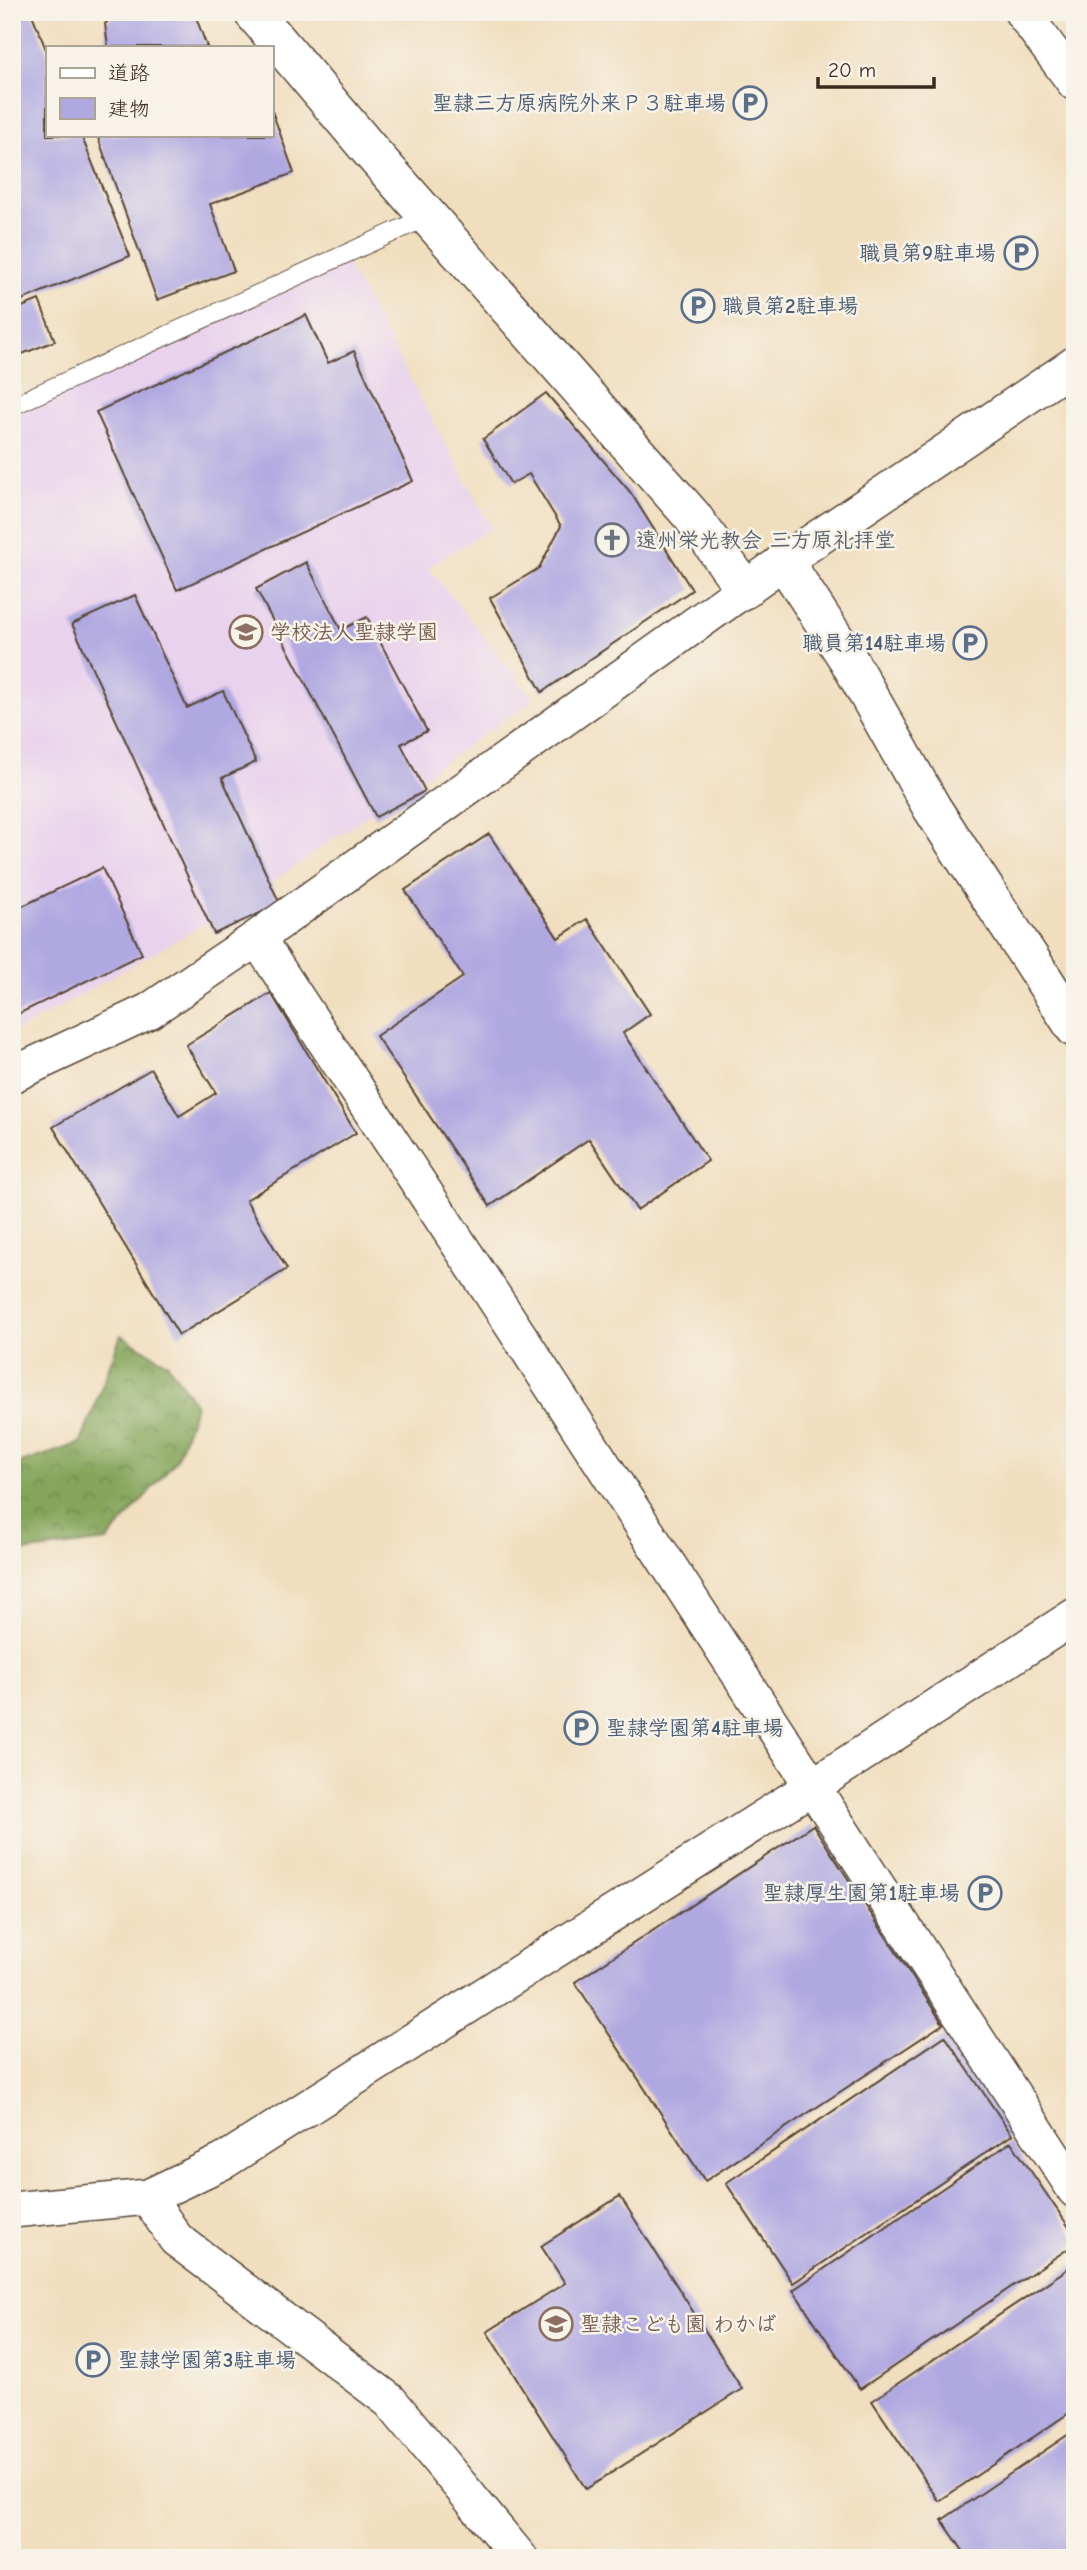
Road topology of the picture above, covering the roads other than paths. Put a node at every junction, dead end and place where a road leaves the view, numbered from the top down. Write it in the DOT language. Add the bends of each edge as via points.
graph roads {
  1 [pos="253,12"];
  2 [pos="1021,12"];
  3 [pos="1075,83"];
  4 [pos="429,216"];
  5 [pos="1075,364"];
  6 [pos="12,406"];
  7 [pos="784,561"];
  8 [pos="745,589"];
  9 [pos="257,938"];
  10 [pos="1075,1028"];
  11 [pos="12,1075"];
  12 [pos="1075,1616"];
  13 [pos="813,1786"];
  14 [pos="1075,2190"];
  15 [pos="148,2197"];
  16 [pos="12,2210"];
  17 [pos="520,2558"];
  1 -- 4 [label="street"];
  2 -- 3 [label="street"];
  4 -- 6 [label="lane"];
  4 -- 8 [label="street" via="692,516"];
  5 -- 7 [label="street"];
  7 -- 8 [label="street"];
  7 -- 10 [label="street" via="848,659 932,808"];
  8 -- 9 [label="street"];
  9 -- 11 [label="street" via="149,1011"];
  9 -- 13 [label="street"];
  12 -- 13 [label="street"];
  13 -- 14 [label="street"];
  13 -- 15 [label="street" via="224,2161"];
  15 -- 16 [label="street"];
  15 -- 17 [label="street" via="176,2239 390,2401"];
}
